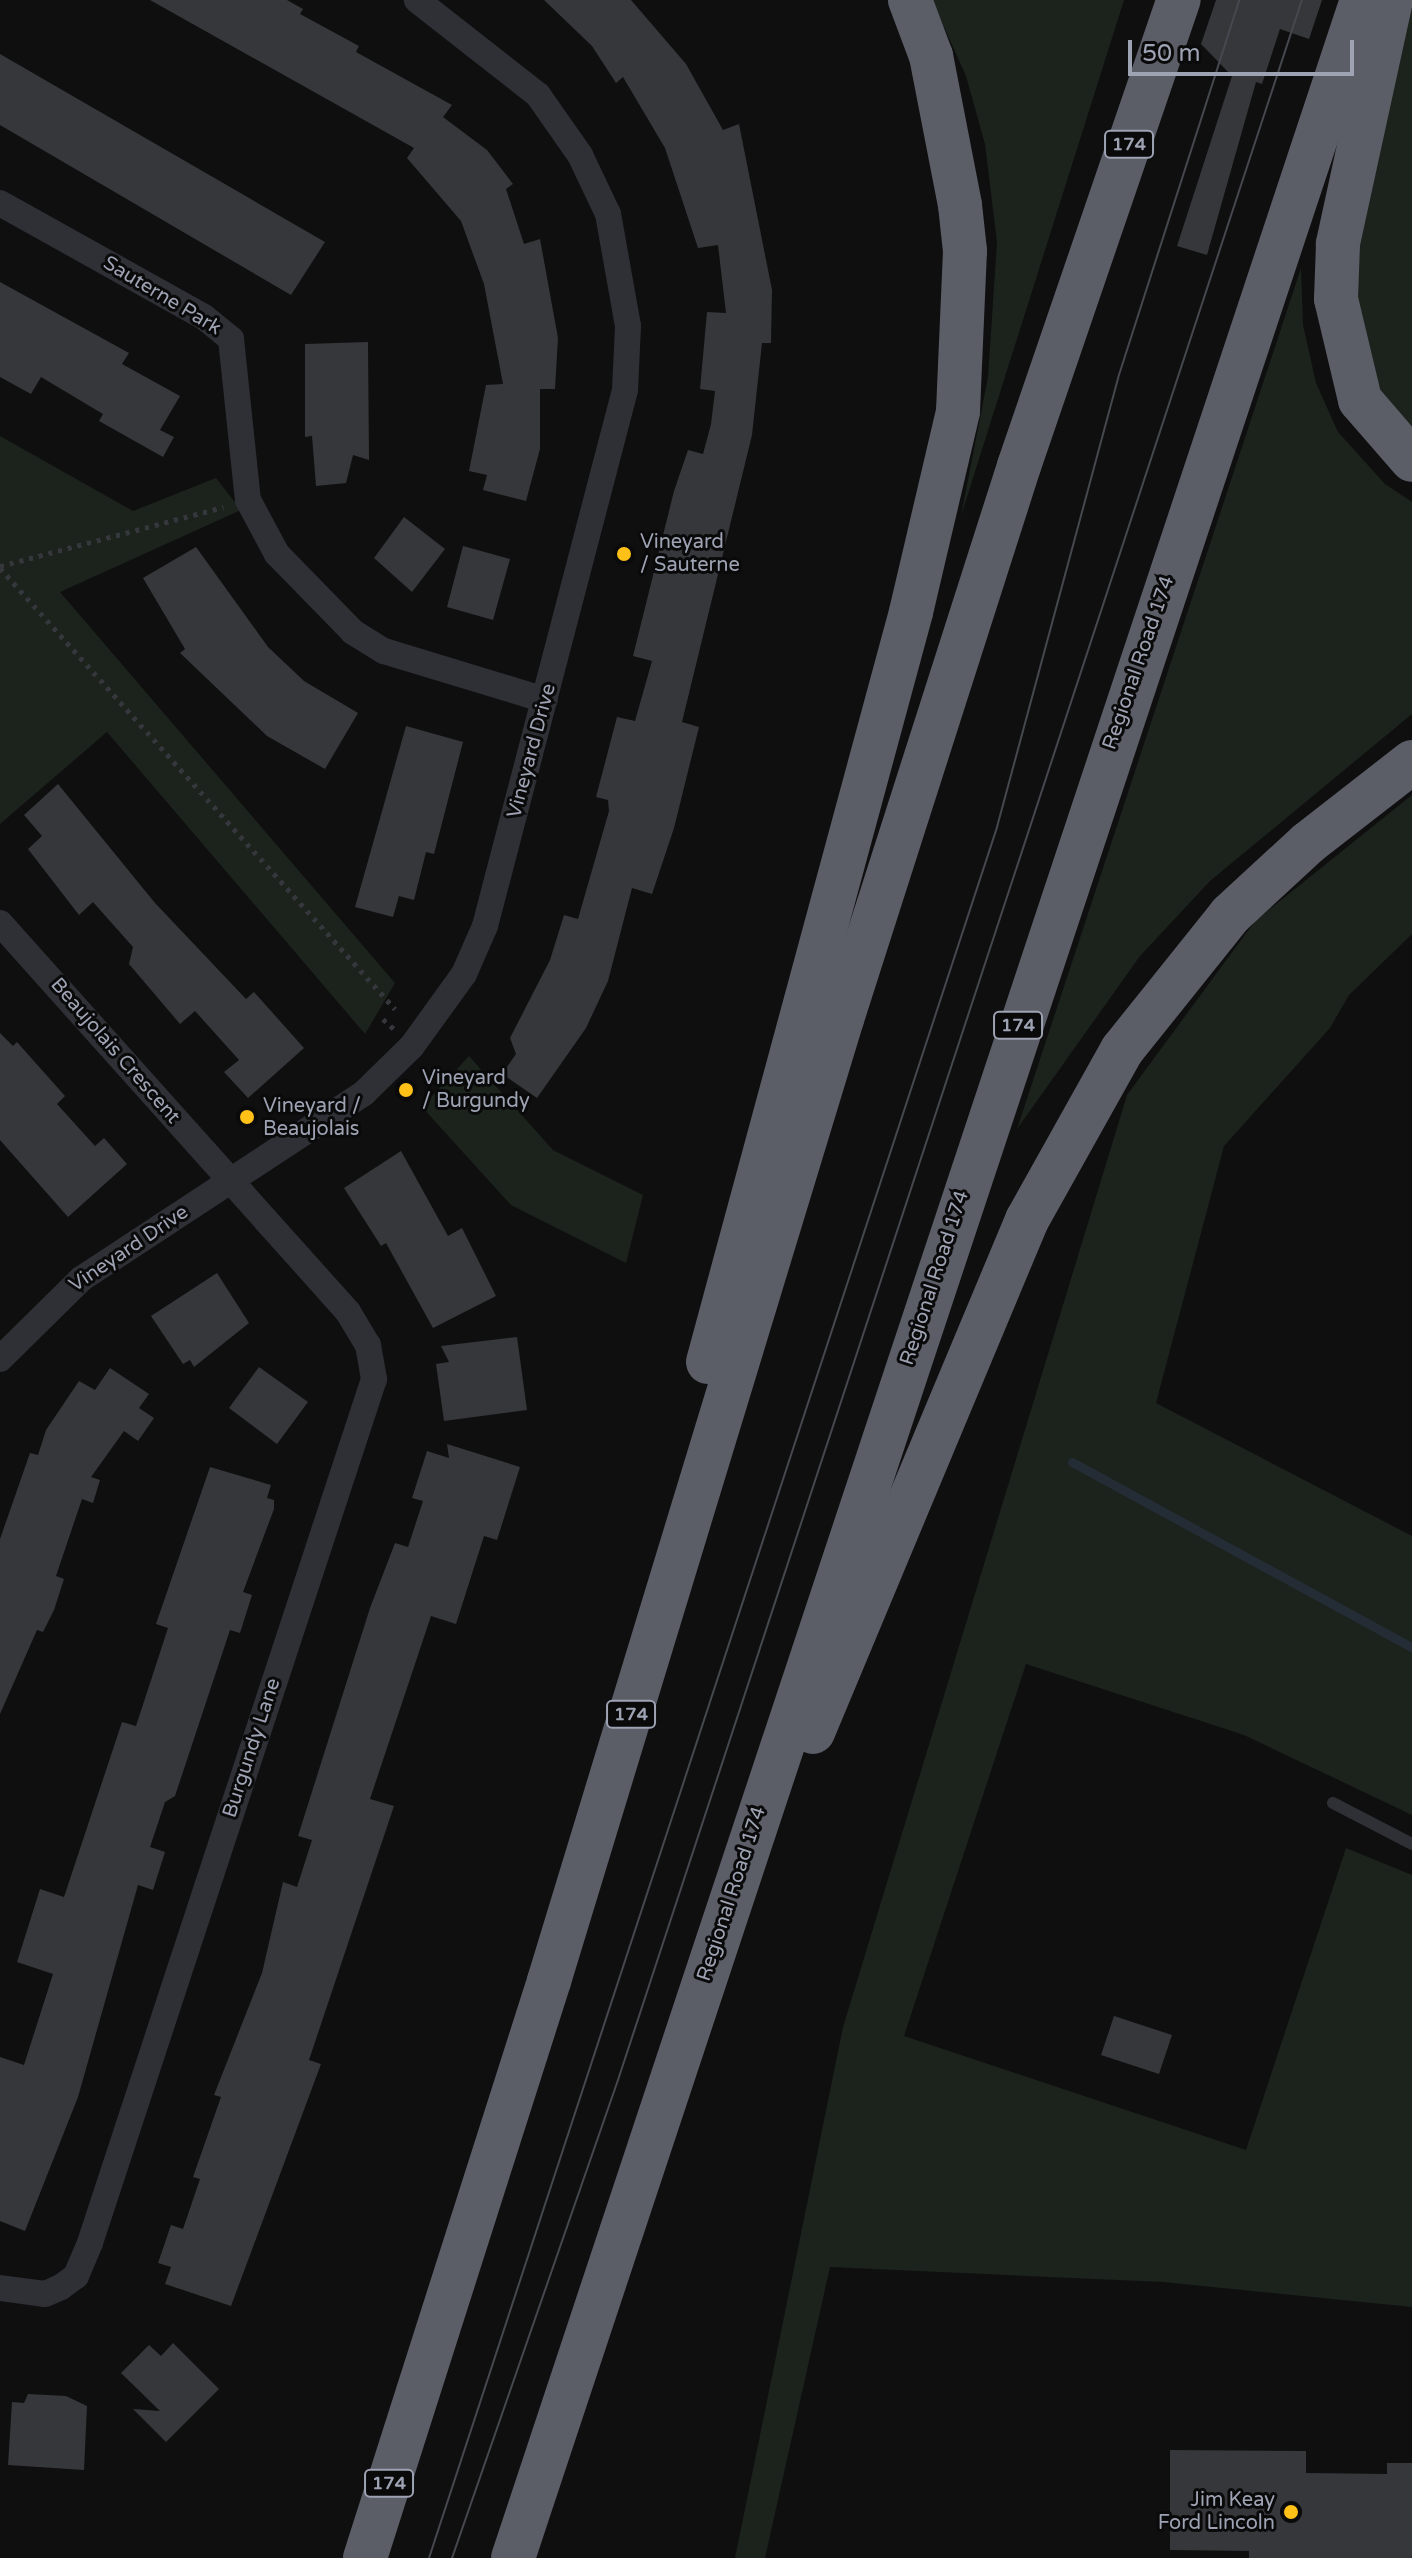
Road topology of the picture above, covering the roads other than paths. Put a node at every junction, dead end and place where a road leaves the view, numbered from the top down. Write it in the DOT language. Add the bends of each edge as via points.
graph roads {
  1 [pos="417,0"];
  2 [pos="910,0"];
  3 [pos="1164,0"];
  4 [pos="1179,0"];
  5 [pos="1362,0"];
  6 [pos="1391,0"];
  7 [pos="0,203"];
  8 [pos="1079,289"];
  9 [pos="1412,460"];
  10 [pos="545,700"];
  11 [pos="1412,762"];
  12 [pos="0,923"];
  13 [pos="229,1182"];
  14 [pos="0,1359"];
  15 [pos="1333,1803"];
  16 [pos="1412,1844"];
  17 [pos="680,2052"];
  18 [pos="0,2288"];
  19 [pos="413,2407"];
  20 [pos="365,2558"];
  21 [pos="513,2558"];
  1 -- 10 [label="street, Vineyard Drive" via="513,73 559,124 608,214 625,289 625,390"];
  2 -- 19 [label="highway" via="947,123 965,251 958,411 946,470 531,2027"];
  3 -- 8 [label="highway"];
  4 -- 8 [label="highway, 174"];
  5 -- 17 [label="highway, Regional Road 174 / 174"];
  6 -- 9 [label="highway" via="1338,244 1336,299 1360,400"];
  7 -- 10 [label="street, Sauterne Park" via="204,317 231,339 248,500 277,554 353,632 384,651"];
  8 -- 19 [label="highway, 174" via="842,1019"];
  10 -- 13 [label="street, Vineyard Drive" via="497,885 464,974 412,1046 364,1093"];
  11 -- 17 [label="highway" via="1308,843 1230,915 1122,1050 1073,1132 1027,1220"];
  12 -- 13 [label="street, Beaujolais Crescent"];
  13 -- 14 [label="street, Vineyard Drive" via="81,1279"];
  13 -- 18 [label="street, Burgundy Lane" via="360,1327 374,1379 90,2243 76,2276 61,2287 45,2294"];
  15 -- 16 [label="lane"];
  17 -- 21 [label="highway, Regional Road 174 / 174"];
  19 -- 20 [label="highway, 174"];
}
